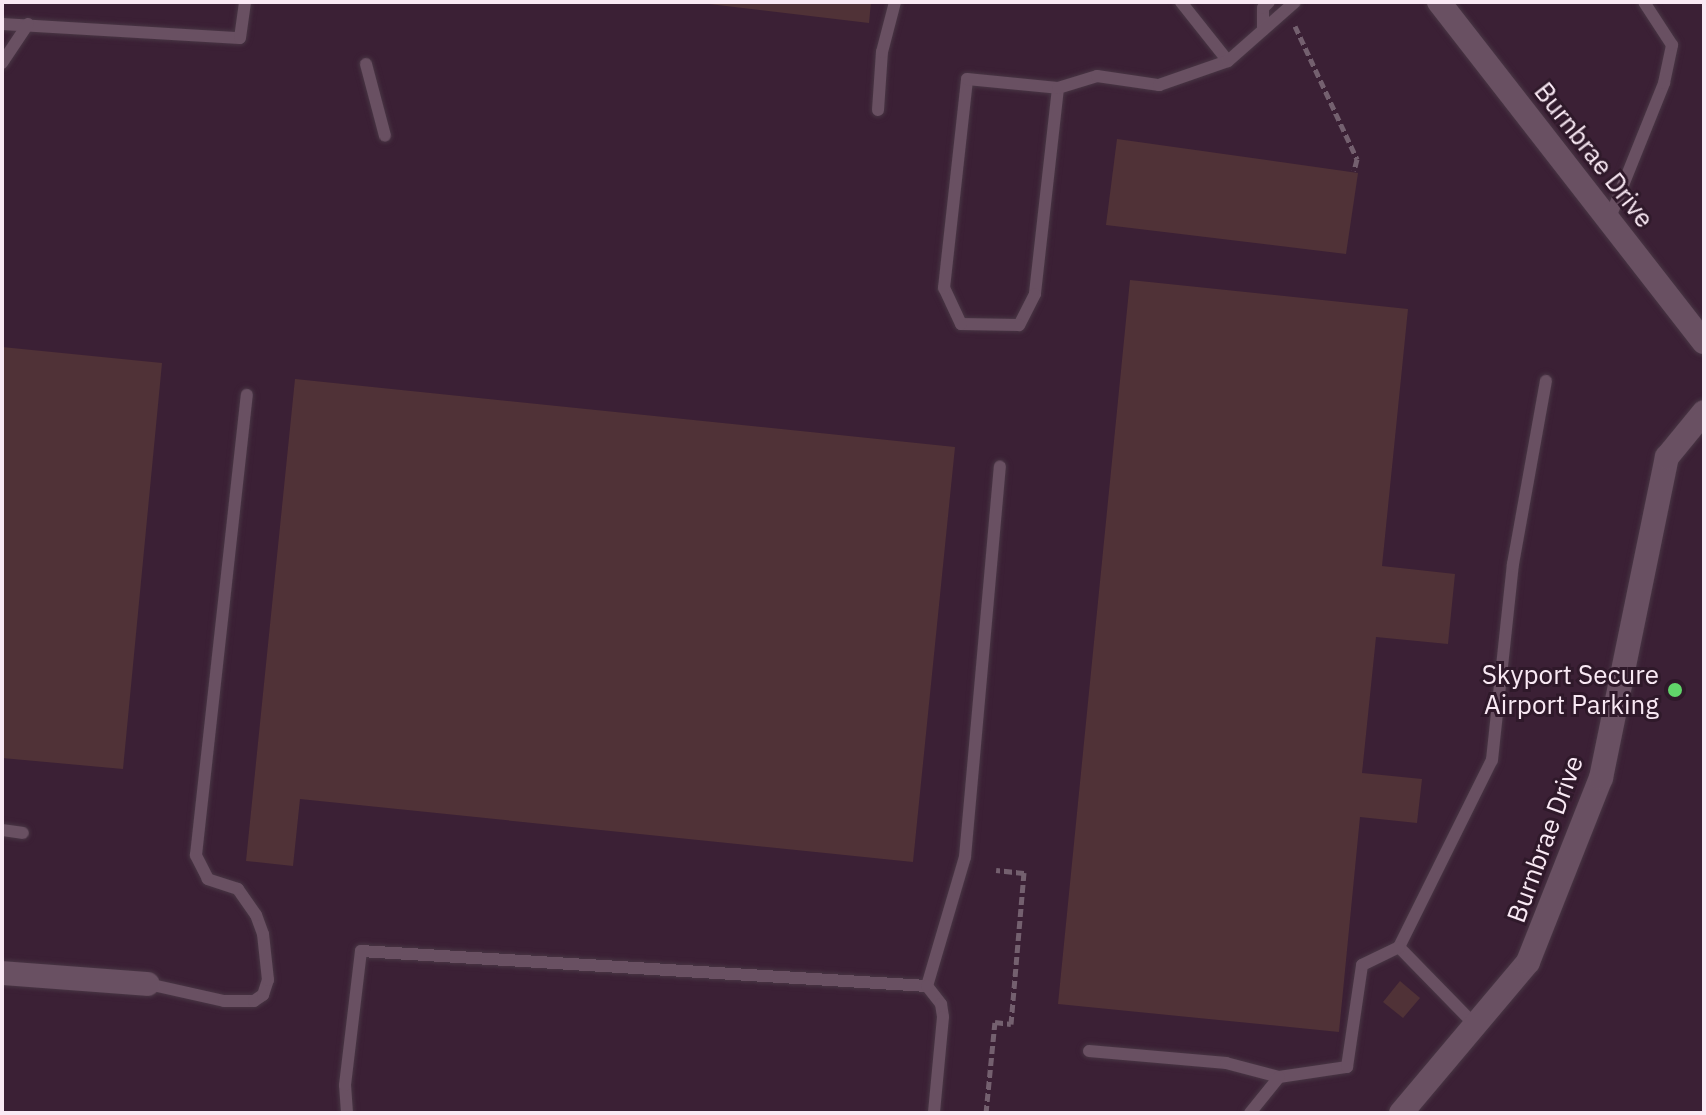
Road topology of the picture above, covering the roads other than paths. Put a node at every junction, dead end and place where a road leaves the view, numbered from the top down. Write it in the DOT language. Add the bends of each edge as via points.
graph roads {
  1 [pos="245,2"];
  2 [pos="895,2"];
  3 [pos="1181,2"];
  4 [pos="1269,2"];
  5 [pos="1295,2"];
  6 [pos="1439,2"];
  7 [pos="1644,2"];
  8 [pos="2,24"];
  9 [pos="28,24"];
  10 [pos="1263,30"];
  11 [pos="1228,61"];
  12 [pos="2,63"];
  13 [pos="366,64"];
  14 [pos="1058,88"];
  15 [pos="878,110"];
  16 [pos="385,136"];
  17 [pos="1609,220"];
  18 [pos="1704,342"];
  19 [pos="1546,381"];
  20 [pos="247,395"];
  21 [pos="1704,412"];
  22 [pos="1000,467"];
  23 [pos="2,830"];
  24 [pos="23,833"];
  25 [pos="1399,947"];
  26 [pos="2,973"];
  27 [pos="148,984"];
  28 [pos="927,986"];
  29 [pos="1475,1025"];
  30 [pos="1089,1051"];
  31 [pos="1279,1077"];
  32 [pos="347,1113"];
  33 [pos="934,1113"];
  34 [pos="1250,1113"];
  35 [pos="1401,1113"];
  1 -- 9 [label="lane" via="240,38"];
  2 -- 15 [label="lane" via="882,52"];
  3 -- 11 [label="lane"];
  4 -- 10 [label="lane" via="1263,8"];
  5 -- 10 [label="lane"];
  6 -- 17 [label="street, Burnbrae Drive"];
  7 -- 17 [label="lane" via="1672,45 1664,83"];
  8 -- 9 [label="lane"];
  9 -- 12 [label="lane"];
  10 -- 11 [label="lane"];
  11 -- 14 [label="lane" via="1159,85 1097,76"];
  13 -- 16 [label="lane"];
  14 -- 14 [label="lane" via="1035,294 1019,325 961,324 944,288 967,79"];
  17 -- 18 [label="street, Burnbrae Drive"];
  19 -- 25 [label="lane" via="1513,564 1492,760"];
  20 -- 27 [label="lane" via="196,855 208,879 238,889 256,915 268,980 263,995 254,1001 224,1001"];
  21 -- 29 [label="street, Burnbrae Drive" via="1667,457 1601,778 1528,962"];
  22 -- 28 [label="lane" via="965,857"];
  23 -- 24 [label="lane"];
  25 -- 29 [label="lane"];
  25 -- 31 [label="lane" via="1362,965 1347,1067"];
  26 -- 27 [label="street"];
  28 -- 32 [label="lane" via="361,951 345,1085"];
  28 -- 33 [label="lane" via="941,1004 943,1017"];
  29 -- 35 [label="street, Burnbrae Drive"];
  30 -- 31 [label="lane" via="1226,1063"];
  31 -- 34 [label="lane"];
}
